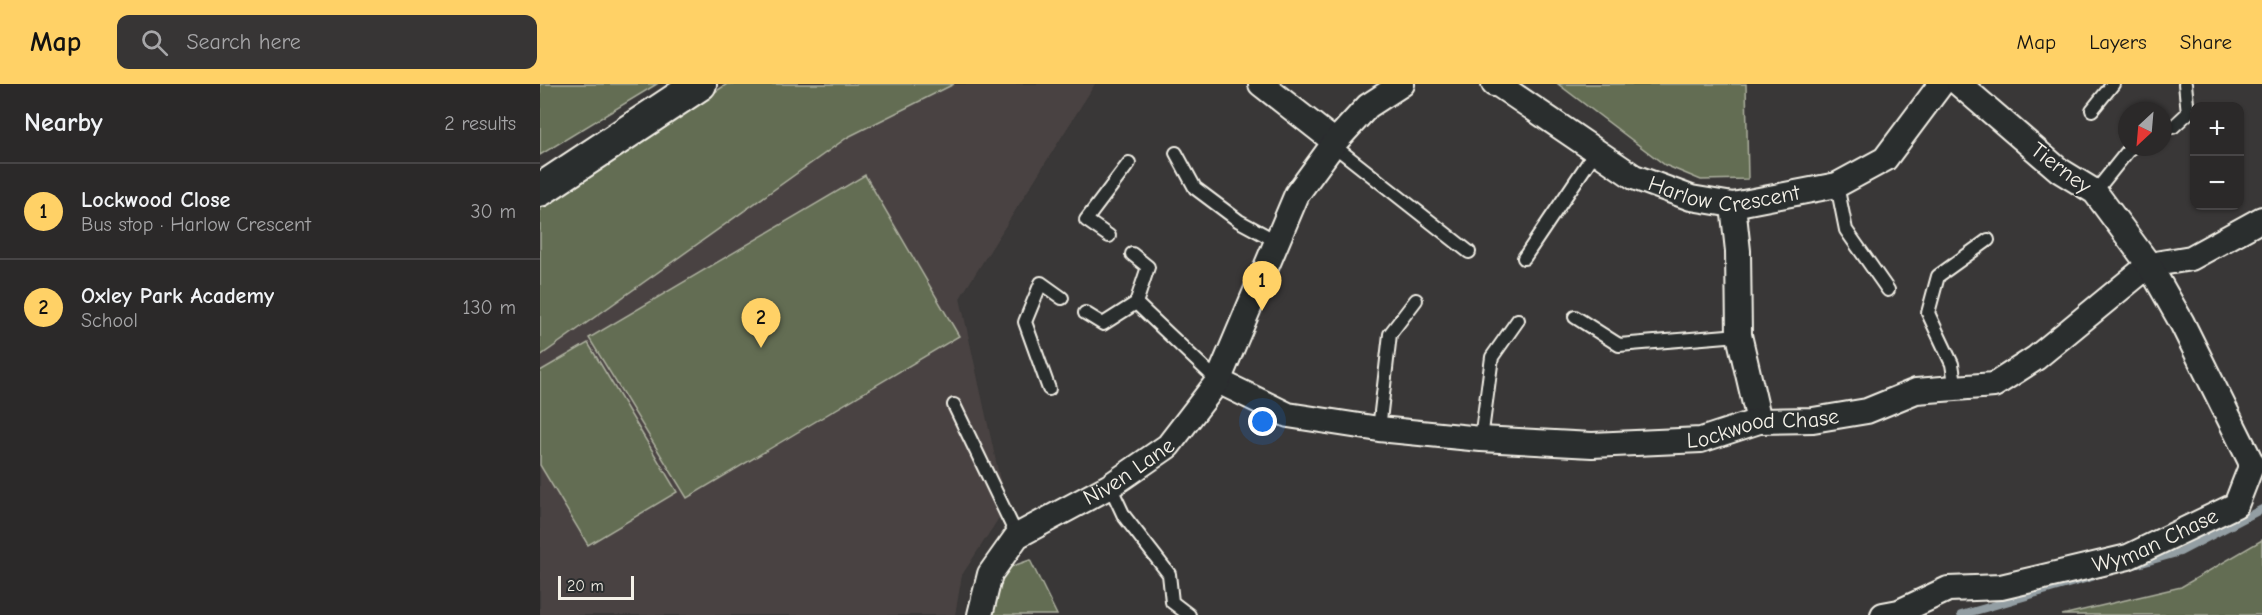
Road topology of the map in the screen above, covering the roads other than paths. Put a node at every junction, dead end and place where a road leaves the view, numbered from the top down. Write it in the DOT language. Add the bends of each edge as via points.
graph roads {
  1 [pos="700,84"];
  2 [pos="1261,84"];
  3 [pos="1402,84"];
  4 [pos="1494,84"];
  5 [pos="1941,84"];
  6 [pos="1959,84"];
  7 [pos="2113,84"];
  8 [pos="2185,84"];
  9 [pos="2092,110"];
  10 [pos="2172,127"];
  11 [pos="1334,143"];
  12 [pos="1596,151"];
  13 [pos="1176,153"];
  14 [pos="2124,156"];
  15 [pos="1129,163"];
  16 [pos="1837,185"];
  17 [pos="540,190"];
  18 [pos="2095,192"];
  19 [pos="1733,204"];
  20 [pos="2262,219"];
  21 [pos="1109,236"];
  22 [pos="1988,240"];
  23 [pos="1276,241"];
  24 [pos="1469,252"];
  25 [pos="1132,254"];
  26 [pos="1524,258"];
  27 [pos="2149,265"];
  28 [pos="1888,290"];
  29 [pos="1062,298"];
  30 [pos="1416,300"];
  31 [pos="1136,303"];
  32 [pos="1085,313"];
  33 [pos="1575,317"];
  34 [pos="1518,320"];
  35 [pos="1739,335"];
  36 [pos="1218,381"];
  37 [pos="1956,388"];
  38 [pos="1049,389"];
  39 [pos="954,405"];
  40 [pos="1759,421"];
  41 [pos="1379,429"];
  42 [pos="1481,439"];
  43 [pos="1110,486"];
  44 [pos="1017,536"];
  45 [pos="980,615"];
  46 [pos="1189,615"];
  47 [pos="1882,615"];
  1 -- 17 [label="street"];
  2 -- 11 [label="street"];
  3 -- 11 [label="street" via="1368,106"];
  4 -- 12 [label="street, Harlow Crescent"];
  5 -- 16 [label="street, Harlow Crescent" via="1885,159"];
  6 -- 18 [label="street, Tierney" via="2059,170"];
  7 -- 9 [label="lane"];
  8 -- 10 [label="lane" via="2188,113"];
  11 -- 23 [label="street" via="1297,194"];
  11 -- 24 [label="lane"];
  12 -- 19 [label="street, Harlow Crescent" via="1634,177 1691,198"];
  12 -- 26 [label="lane"];
  13 -- 23 [label="lane" via="1195,188 1239,221"];
  14 -- 18 [label="lane"];
  15 -- 21 [label="lane" via="1086,220"];
  16 -- 19 [label="street, Harlow Crescent"];
  16 -- 28 [label="lane" via="1846,230"];
  18 -- 27 [label="street, Tierney"];
  19 -- 35 [label="street"];
  20 -- 27 [label="street, Lockwood Chase" via="2191,258"];
  22 -- 37 [label="lane" via="1938,276 1928,313 1952,364"];
  23 -- 36 [label="street"];
  25 -- 31 [label="lane" via="1148,267"];
  27 -- 37 [label="street, Lockwood Chase" via="2036,358 1994,385"];
  27 -- 47 [label="street, Wyman Chase" via="2252,464 2235,505 2128,558 2001,587 1948,589 1899,612"];
  29 -- 38 [label="lane" via="1041,284 1025,322"];
  30 -- 41 [label="lane" via="1390,334"];
  31 -- 32 [label="lane" via="1103,324"];
  31 -- 36 [label="lane"];
  33 -- 35 [label="lane" via="1619,345"];
  34 -- 42 [label="lane" via="1492,357"];
  35 -- 40 [label="street"];
  36 -- 41 [label="street, Lockwood Chase" via="1288,415"];
  36 -- 43 [label="street, Niven Lane" via="1168,446"];
  37 -- 40 [label="street, Lockwood Chase" via="1916,391 1867,411 1813,420"];
  39 -- 44 [label="lane"];
  40 -- 42 [label="street, Lockwood Chase" via="1701,440 1592,445"];
  41 -- 42 [label="street, Lockwood Chase"];
  43 -- 44 [label="street, Niven Lane"];
  43 -- 46 [label="lane" via="1124,516 1169,574 1172,602"];
  44 -- 45 [label="street" via="990,573"];
}
